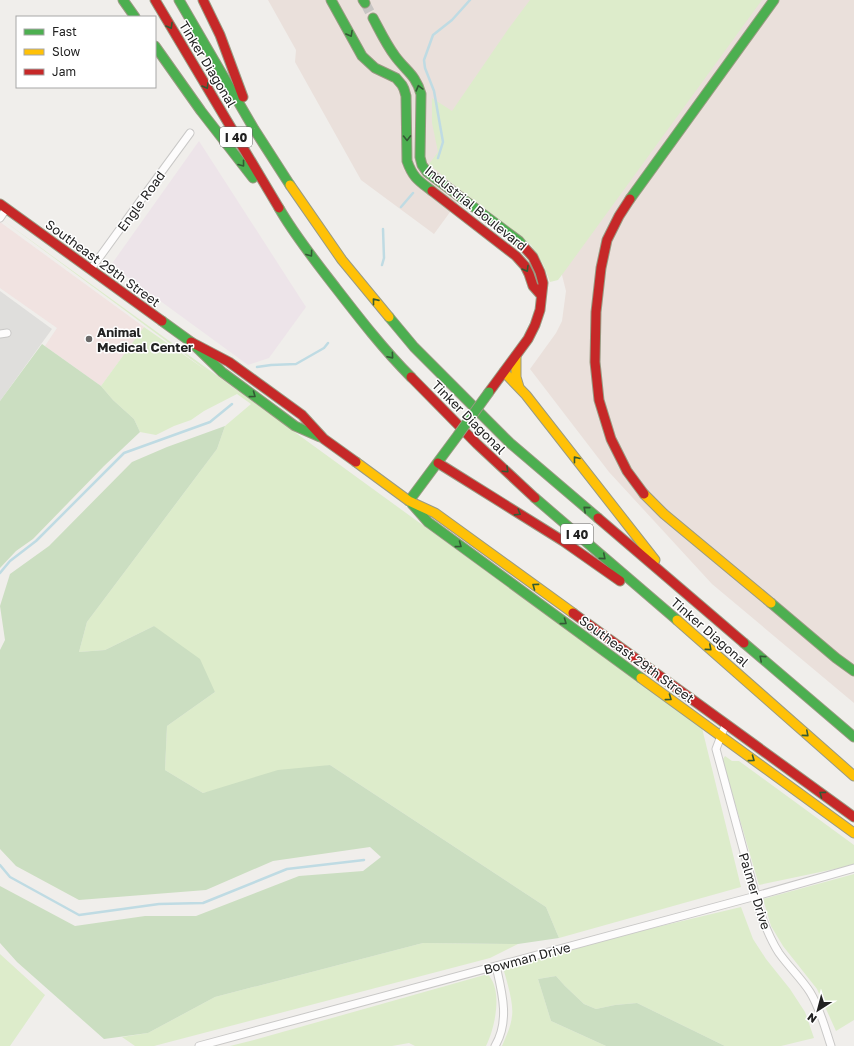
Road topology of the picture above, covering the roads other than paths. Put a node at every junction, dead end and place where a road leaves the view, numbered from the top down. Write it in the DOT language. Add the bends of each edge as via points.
graph roads {
  1 [pos="123,0"];
  2 [pos="155,0"];
  3 [pos="179,0"];
  4 [pos="203,0"];
  5 [pos="331,0"];
  6 [pos="774,0"];
  7 [pos="134,16"];
  8 [pos="373,18"];
  9 [pos="156,47"];
  10 [pos="254,129"];
  11 [pos="190,133"];
  12 [pos="3,207"];
  13 [pos="476,209"];
  14 [pos="0,218"];
  15 [pos="468,219"];
  16 [pos="287,222"];
  17 [pos="91,269"];
  18 [pos="541,295"];
  19 [pos="516,356"];
  20 [pos="504,372"];
  21 [pos="519,388"];
  22 [pos="438,463"];
  23 [pos="409,501"];
  24 [pos="669,579"];
  25 [pos="680,622"];
  26 [pos="854,671"];
  27 [pos="726,723"];
  28 [pos="721,736"];
  29 [pos="854,737"];
  30 [pos="854,776"];
  31 [pos="854,817"];
  32 [pos="854,833"];
  33 [pos="854,868"];
  34 [pos="756,896"];
  35 [pos="496,966"];
  36 [pos="199,1046"];
  37 [pos="495,1046"];
  38 [pos="831,1046"];
  1 -- 7 [label="main road"];
  2 -- 16 [label="main road, Tinker Diagonal / I 40, one-way"];
  3 -- 10 [label="main road, Tinker Diagonal / I 40"];
  4 -- 10 [label="main road" via="220,35"];
  5 -- 15 [label="main road, Industrial Boulevard, one-way" via="362,56 376,69 392,75 404,88 407,162 416,180"];
  6 -- 26 [label="main road" via="638,187 607,240 596,312 595,362 599,400 611,439 627,471 645,495 664,514"];
  13 -- 8 [label="main road, Industrial Boulevard, one-way" via="427,172 422,165 420,86 411,72 395,57"];
  9 -- 16 [label="main road, one-way" via="201,111"];
  24 -- 10 [label="main road, Tinker Diagonal / I 40, one-way" via="510,443 414,347 342,260"];
  11 -- 17 [label="street, Engle Road"];
  12 -- 14 [label="street"];
  12 -- 17 [label="main road, Southeast 29th Street"];
  13 -- 15 [label="main road"];
  13 -- 18 [label="main road, Industrial Boulevard" via="519,241 532,257 543,283"];
  15 -- 18 [label="main road, Industrial Boulevard, one-way" via="516,256 525,266 533,286"];
  16 -- 25 [label="main road, Tinker Diagonal / I 40, one-way" via="362,322 443,410 542,504"];
  17 -- 23 [label="main road, Southeast 29th Street" via="191,342 222,372 295,426 324,439"];
  18 -- 19 [label="main road, Industrial Boulevard" via="535,325"];
  19 -- 20 [label="main road, Industrial Boulevard"];
  19 -- 21 [label="main road"];
  20 -- 21 [label="main road"];
  20 -- 22 [label="main road, Industrial Boulevard, bridge"];
  24 -- 21 [label="main road, one-way"];
  22 -- 23 [label="main road, Industrial Boulevard"];
  22 -- 25 [label="main road, one-way" via="562,541"];
  27 -- 23 [label="main road, Southeast 29th Street, one-way" via="435,513"];
  23 -- 28 [label="main road, Southeast 29th Street, one-way" via="428,522"];
  29 -- 24 [label="main road, Tinker Diagonal / I 40, one-way"];
  25 -- 30 [label="main road, Tinker Diagonal / I 40, one-way"];
  27 -- 28 [label="street, Palmer Drive"];
  31 -- 27 [label="main road, Southeast 29th Street, one-way"];
  28 -- 32 [label="main road, Southeast 29th Street, one-way"];
  28 -- 34 [label="street, Palmer Drive" via="716,749"];
  33 -- 34 [label="street, Bowman Drive"];
  34 -- 35 [label="street, Bowman Drive"];
  34 -- 38 [label="street, Palmer Drive" via="769,936 810,992"];
  35 -- 36 [label="street, Bowman Drive"];
  35 -- 37 [label="street" via="504,1001 503,1024"];
}
